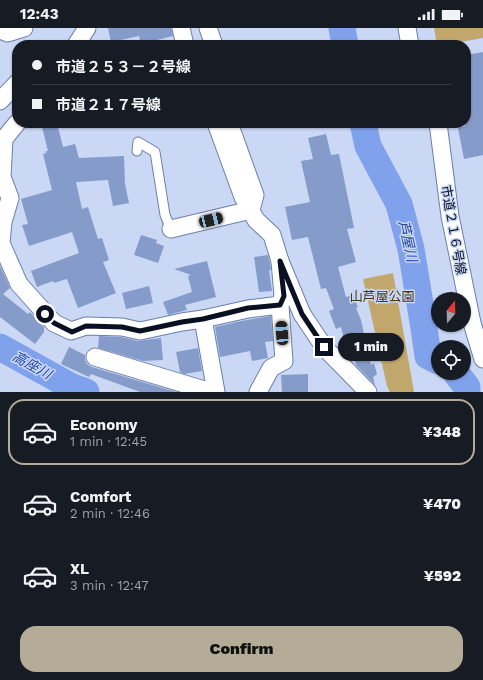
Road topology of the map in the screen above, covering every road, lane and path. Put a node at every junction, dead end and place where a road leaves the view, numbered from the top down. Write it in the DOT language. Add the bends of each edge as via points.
graph roads {
  1 [pos="24,28"];
  2 [pos="87,28"];
  3 [pos="182,28"];
  4 [pos="208,28"];
  5 [pos="407,28"];
  6 [pos="416,28"];
  7 [pos="0,30"];
  8 [pos="79,40"];
  9 [pos="184,40"];
  10 [pos="212,40"];
  11 [pos="409,40"];
  12 [pos="418,40"];
  13 [pos="0,80"];
  14 [pos="12,82"];
  15 [pos="12,88"];
  16 [pos="0,101"];
  17 [pos="13,128"];
  18 [pos="218,128"];
  19 [pos="231,128"];
  20 [pos="439,128"];
  21 [pos="137,151"];
  22 [pos="251,210"];
  23 [pos="171,229"];
  24 [pos="280,261"];
  25 [pos="280,305"];
  26 [pos="203,319"];
  27 [pos="483,359"];
  28 [pos="210,392"];
  29 [pos="216,392"];
  30 [pos="258,392"];
  31 [pos="368,392"];
  1 -- 7 [label="street" via="8,33"];
  2 -- 8 [label="street"];
  3 -- 9 [label="street"];
  4 -- 10 [label="street"];
  5 -- 11 [label="street"];
  6 -- 12 [label="street"];
  13 -- 14 [label="street"];
  15 -- 16 [label="street"];
  17 -- 26 [label="street" via="4,139 2,177 10,198 3,222 1,243 19,284 54,323 72,332 86,326 122,327 140,331"];
  18 -- 22 [label="street" via="243,197"];
  19 -- 22 [label="street" via="255,195"];
  20 -- 27 [label="street, 市道２１６号線" via="450,216 472,323"];
  21 -- 23 [label="lane" via="138,142 155,152 165,216"];
  22 -- 23 [label="street"];
  22 -- 24 [label="street" via="256,220 272,235"];
  24 -- 25 [label="street" via="284,296"];
  24 -- 31 [label="street" via="302,314 324,347"];
  25 -- 26 [label="street" via="248,308"];
  25 -- 30 [label="street" via="284,361 271,368"];
  26 -- 29 [label="street"];
  28 -- 28 [label="street" via="130,368 96,357"];
}
